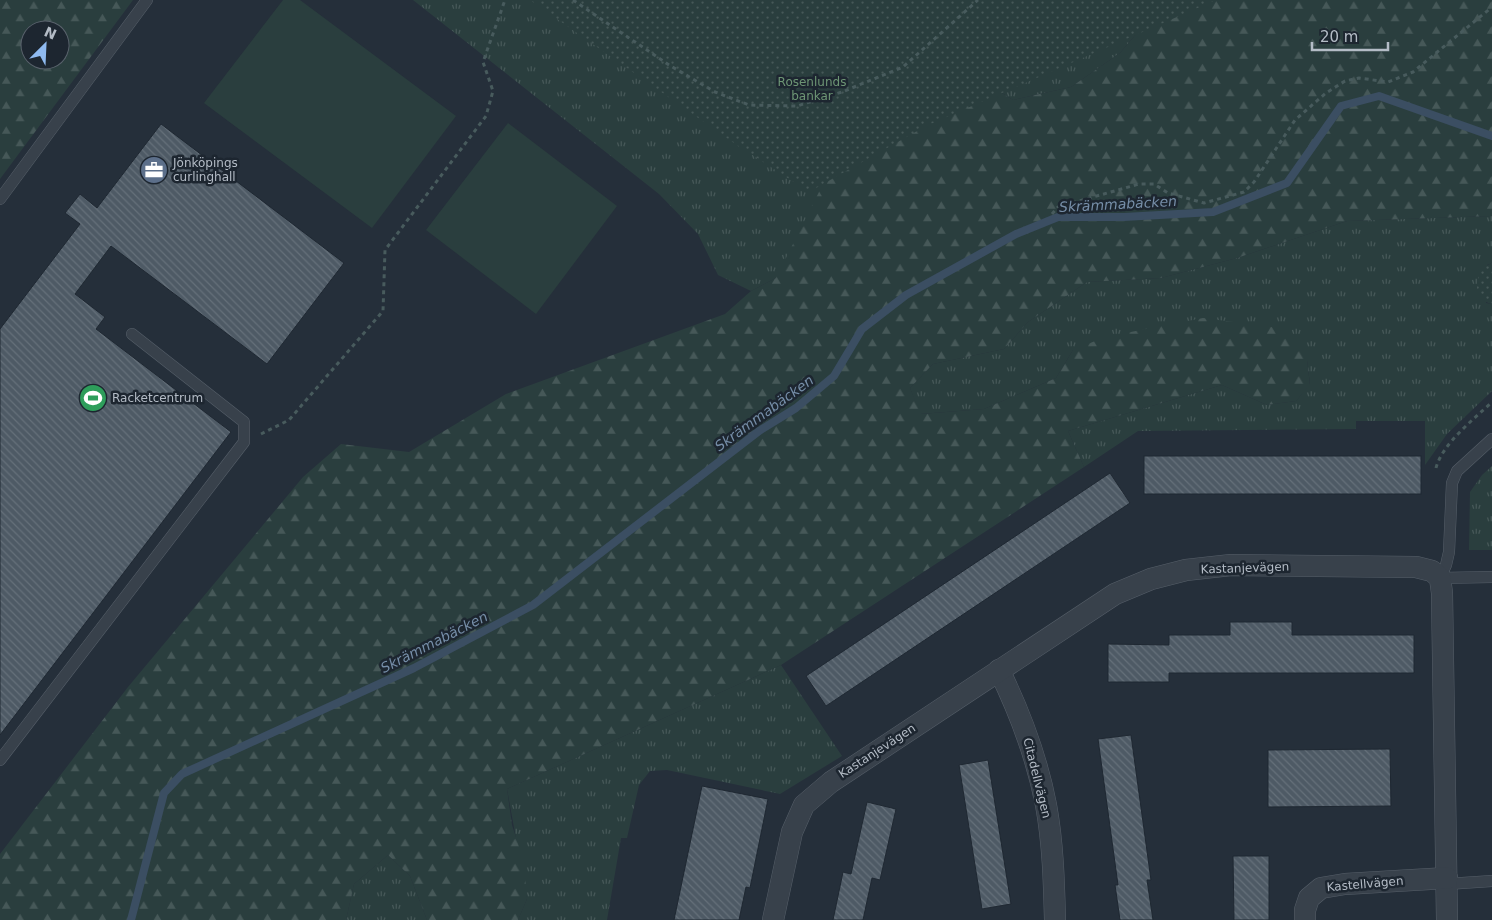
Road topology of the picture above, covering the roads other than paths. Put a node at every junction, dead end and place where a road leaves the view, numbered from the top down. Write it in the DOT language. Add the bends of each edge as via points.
graph roads {
  1 [pos="147,0"];
  2 [pos="0,199"];
  3 [pos="132,334"];
  4 [pos="1492,439"];
  5 [pos="1492,577"];
  6 [pos="1440,578"];
  7 [pos="1000,670"];
  8 [pos="0,760"];
  9 [pos="1447,881"];
  10 [pos="1492,881"];
  11 [pos="773,920"];
  12 [pos="1055,920"];
  13 [pos="1305,920"];
  14 [pos="1446,920"];
  1 -- 2 [label="lane"];
  3 -- 8 [label="lane" via="244,422 244,442"];
  4 -- 6 [label="lane" via="1457,471 1452,483 1450,552"];
  5 -- 6 [label="lane"];
  6 -- 7 [label="street, Kastanjevägen" via="1432,571 1416,568 1231,566 1186,570 1151,579 1115,594"];
  6 -- 9 [label="street"];
  7 -- 11 [label="street, Kastanjevägen" via="830,782 804,805 792,832"];
  7 -- 12 [label="street, Citadellvägen" via="1029,742 1046,805 1054,873"];
  9 -- 10 [label="lane"];
  9 -- 13 [label="street, Kastellvägen" via="1344,884 1321,888 1309,898"];
  9 -- 14 [label="street"];
}
